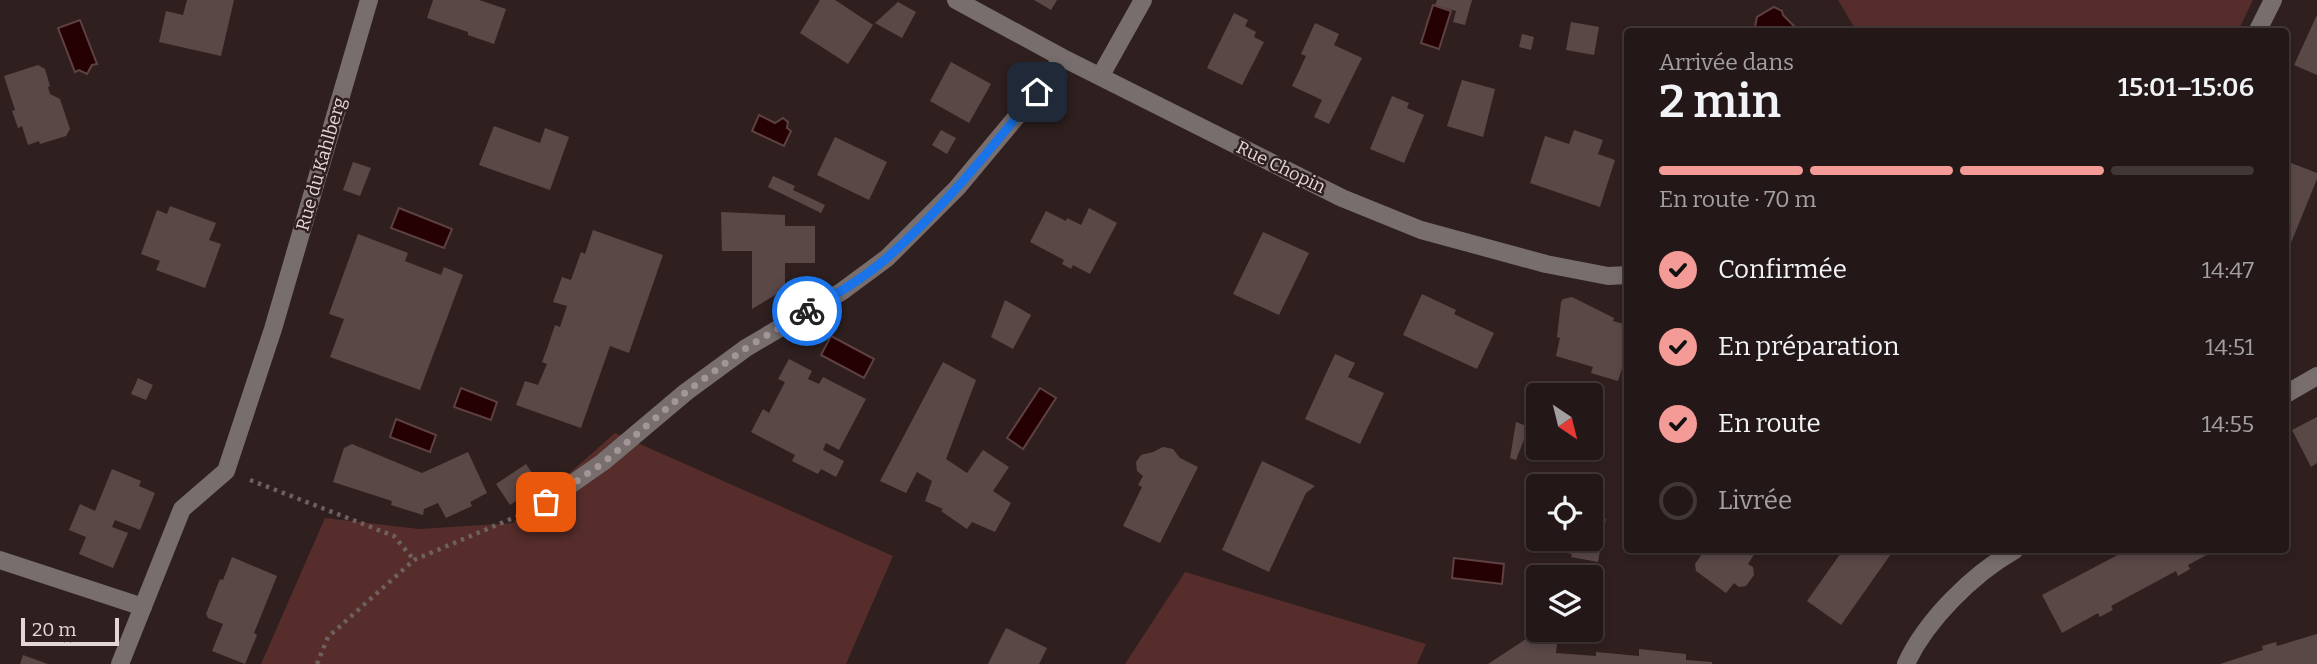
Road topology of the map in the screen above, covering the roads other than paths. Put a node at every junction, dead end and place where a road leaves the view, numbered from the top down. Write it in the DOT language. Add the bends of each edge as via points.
graph roads {
  1 [pos="369,0"];
  2 [pos="956,0"];
  3 [pos="1143,0"];
  4 [pos="2273,0"];
  5 [pos="2259,28"];
  6 [pos="1062,57"];
  7 [pos="1101,75"];
  8 [pos="1624,275"];
  9 [pos="2317,376"];
  10 [pos="2289,392"];
  11 [pos="546,502"];
  12 [pos="2010,553"];
  13 [pos="0,560"];
  14 [pos="143,607"];
  15 [pos="120,664"];
  16 [pos="1906,664"];
  1 -- 14 [label="street, Rue du Kahlberg" via="273,329 226,471 182,509"];
  2 -- 6 [label="street, Rue Chopin"];
  3 -- 7 [label="street"];
  4 -- 5 [label="street"];
  6 -- 7 [label="street, Rue Chopin"];
  6 -- 11 [label="street" via="957,188 887,258 841,292 746,348 603,463"];
  7 -- 8 [label="street, Rue Chopin" via="1342,198 1421,230 1546,264"];
  9 -- 10 [label="street"];
  12 -- 16 [label="street" via="1939,614"];
  13 -- 14 [label="street"];
  14 -- 15 [label="street"];
}
